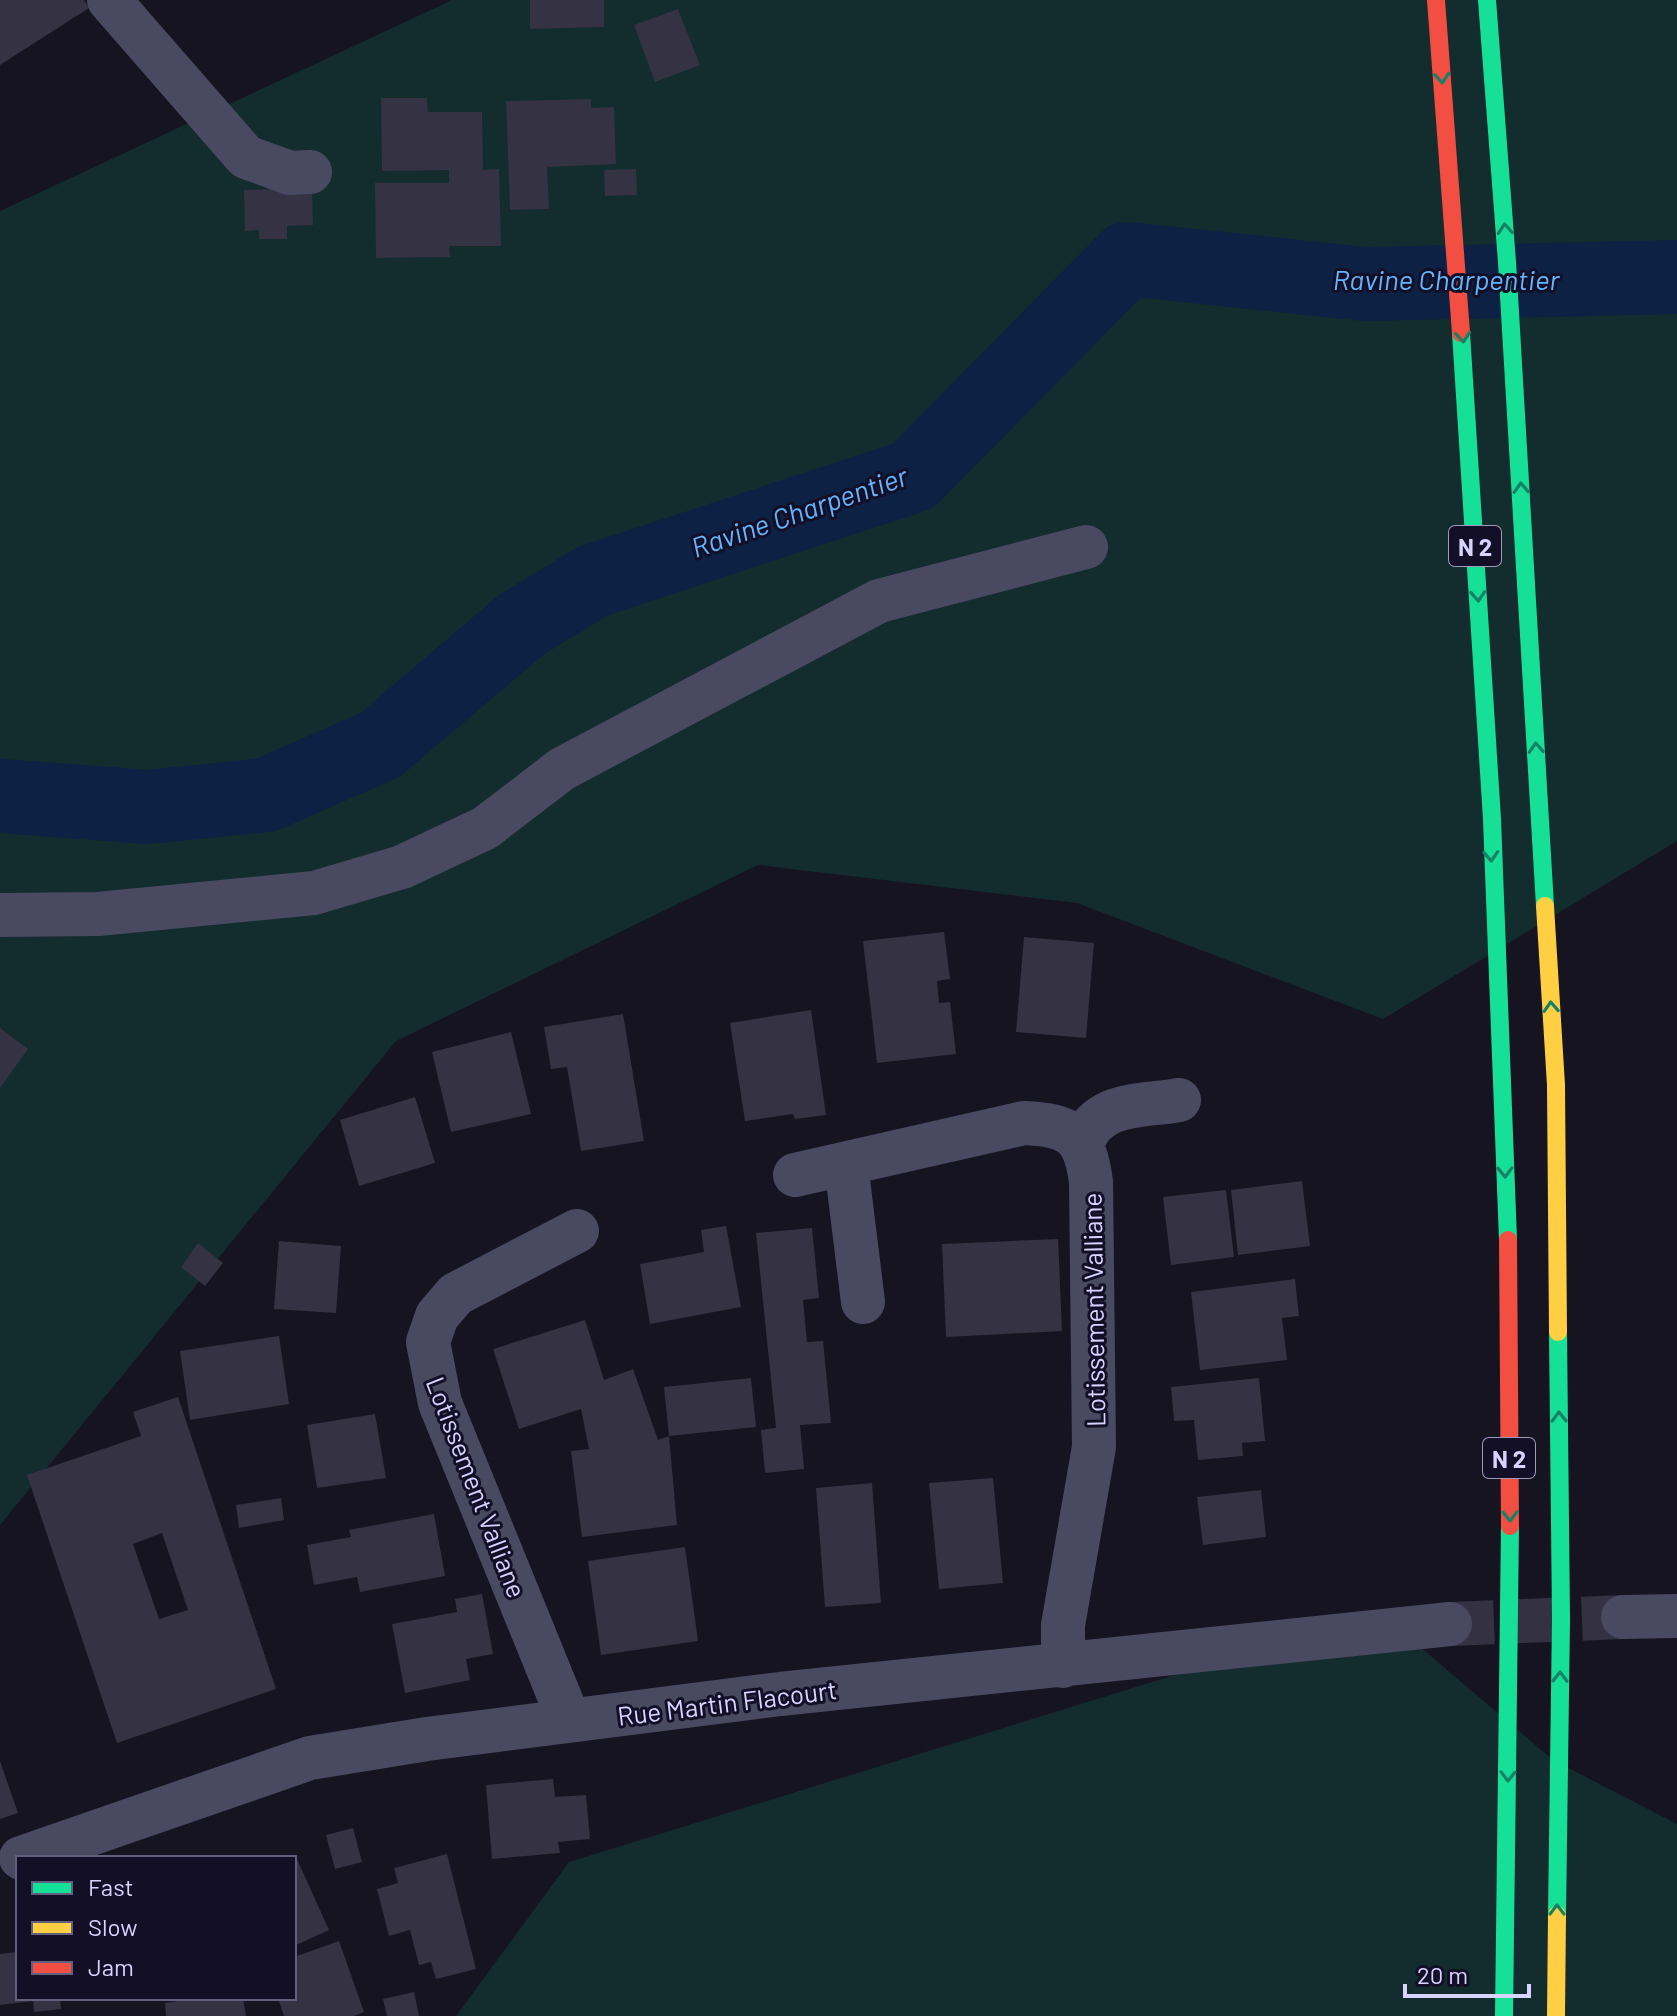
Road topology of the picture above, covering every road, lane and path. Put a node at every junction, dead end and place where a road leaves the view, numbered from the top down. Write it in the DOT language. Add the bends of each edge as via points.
graph roads {
  1 [pos="109,0"];
  2 [pos="1436,0"];
  3 [pos="1487,0"];
  4 [pos="310,172"];
  5 [pos="1086,547"];
  6 [pos="0,915"];
  7 [pos="1179,1100"];
  8 [pos="1082,1144"];
  9 [pos="846,1164"];
  10 [pos="795,1175"];
  11 [pos="577,1231"];
  12 [pos="863,1302"];
  13 [pos="1677,1616"];
  14 [pos="1623,1617"];
  15 [pos="1450,1624"];
  16 [pos="1063,1666"];
  17 [pos="569,1720"];
  18 [pos="25,1856"];
  19 [pos="1504,2016"];
  20 [pos="1556,2016"];
  1 -- 4 [label="street" via="246,157 290,173"];
  2 -- 19 [label="highway, N 2, one-way" via="1468,395 1504,1094 1511,1527"];
  20 -- 3 [label="highway, N 2, one-way" via="1561,1604 1556,1085"];
  5 -- 6 [label="street" via="879,601 562,769 485,828 402,867 314,893 98,914"];
  7 -- 8 [label="street" via="1103,1113 1088,1126"];
  8 -- 9 [label="street" via="1058,1127 1024,1123"];
  8 -- 16 [label="street, Lotissement Valliane" via="1091,1182 1094,1447 1063,1625"];
  9 -- 10 [label="street"];
  9 -- 12 [label="street"];
  11 -- 17 [label="street, Lotissement Valliane" via="456,1294 437,1316 428,1342 440,1403"];
  13 -- 14 [label="street"];
  15 -- 16 [label="street, Rue Martin Flacourt"];
  16 -- 17 [label="street, Rue Martin Flacourt"];
  17 -- 18 [label="street, Rue Martin Flacourt" via="310,1758"];
}
